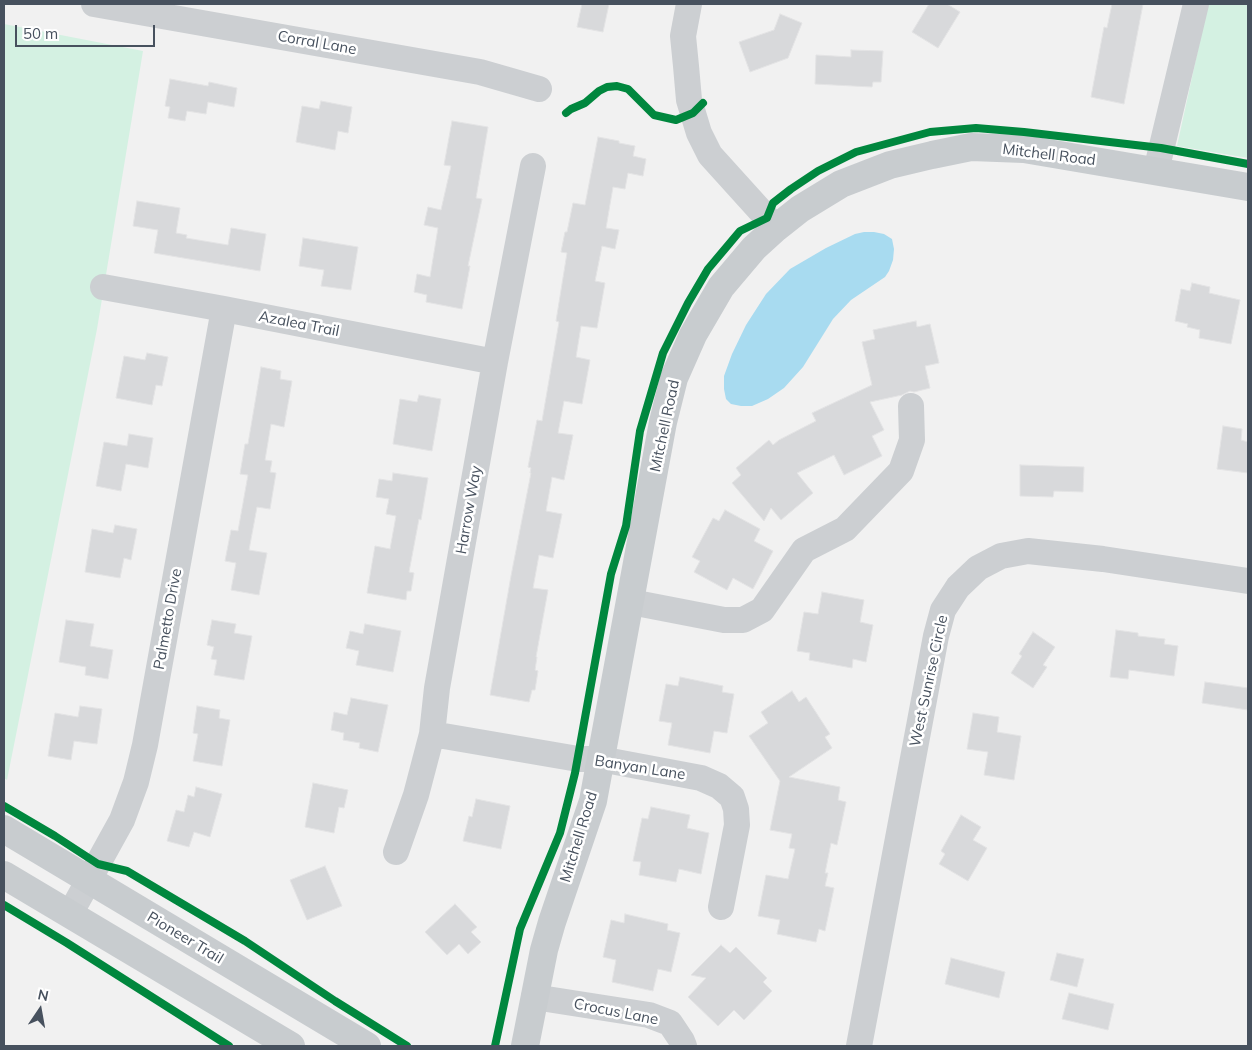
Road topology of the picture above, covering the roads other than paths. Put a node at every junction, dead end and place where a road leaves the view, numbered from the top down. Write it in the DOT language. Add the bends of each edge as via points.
graph roads {
  1 [pos="94,4"];
  2 [pos="689,4"];
  3 [pos="1196,4"];
  4 [pos="539,89"];
  5 [pos="533,166"];
  6 [pos="1156,171"];
  7 [pos="1248,187"];
  8 [pos="776,228"];
  9 [pos="103,287"];
  10 [pos="224,309"];
  11 [pos="495,362"];
  12 [pos="911,406"];
  13 [pos="1248,581"];
  14 [pos="631,602"];
  15 [pos="432,734"];
  16 [pos="600,759"];
  17 [pos="4,829"];
  18 [pos="396,852"];
  19 [pos="4,875"];
  20 [pos="90,880"];
  21 [pos="721,908"];
  22 [pos="70,914"];
  23 [pos="534,997"];
  24 [pos="291,1046"];
  25 [pos="367,1046"];
  26 [pos="525,1046"];
  27 [pos="684,1046"];
  28 [pos="859,1046"];
  1 -- 4 [label="street, Corral Lane" via="480,72"];
  2 -- 8 [label="street" via="684,36 686,66 689,100 699,133 710,155"];
  3 -- 6 [label="street"];
  5 -- 11 [label="street, Harrow Way"];
  6 -- 7 [label="main road, Mitchell Road"];
  6 -- 8 [label="main road, Mitchell Road" via="1024,149 971,148 890,165 841,184"];
  8 -- 14 [label="main road, Mitchell Road" via="721,287 693,335 674,378 663,422"];
  9 -- 10 [label="street, Azalea Trail"];
  10 -- 11 [label="street, Azalea Trail"];
  10 -- 20 [label="street, Palmetto Drive" via="145,745 122,820"];
  11 -- 15 [label="street, Harrow Way" via="436,688"];
  12 -- 14 [label="street" via="912,440 901,472 844,529 804,550 762,610 743,620 724,620"];
  13 -- 28 [label="street, West Sunrise Circle" via="1028,551 993,560 978,568 958,587 943,610 936,636"];
  14 -- 16 [label="main road, Mitchell Road"];
  15 -- 16 [label="street, Banyan Lane" via="578,759"];
  15 -- 18 [label="street, Harrow Way"];
  16 -- 21 [label="street, Banyan Lane" via="701,778 719,786 732,797 737,825"];
  16 -- 23 [label="main road, Mitchell Road" via="593,801 552,922"];
  17 -- 20 [label="main road, Pioneer Trail"];
  19 -- 22 [label="main road"];
  20 -- 22 [label="street, Palmetto Drive"];
  20 -- 25 [label="main road, Pioneer Trail"];
  22 -- 24 [label="main road"];
  23 -- 26 [label="main road, Mitchell Road"];
  23 -- 27 [label="street, Crocus Lane" via="649,1015 670,1023"];
}
